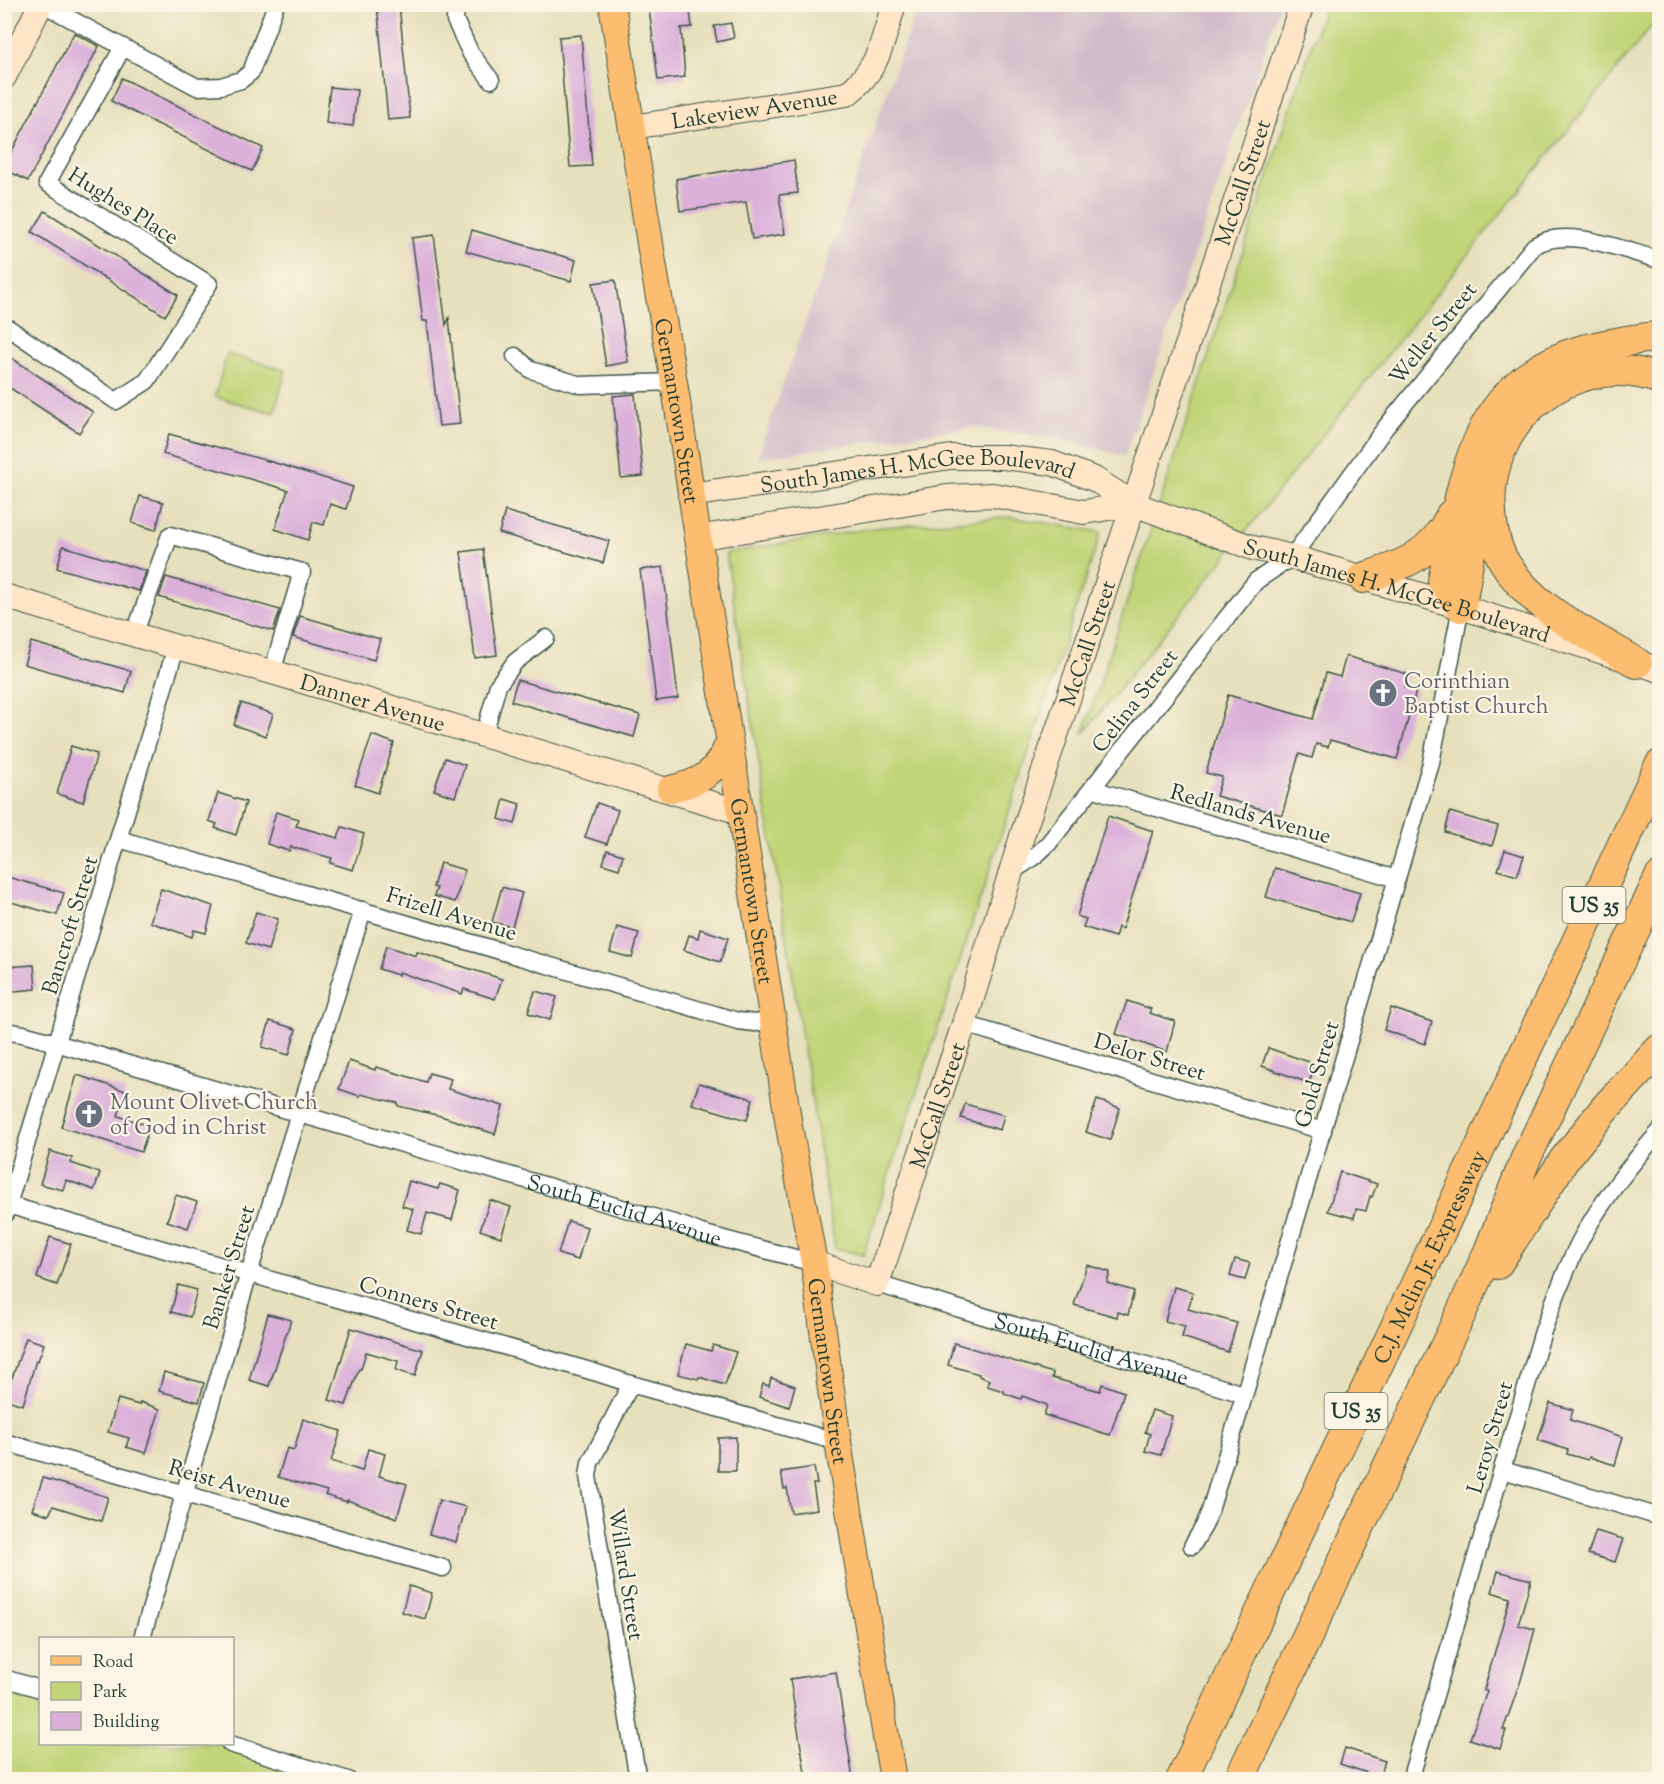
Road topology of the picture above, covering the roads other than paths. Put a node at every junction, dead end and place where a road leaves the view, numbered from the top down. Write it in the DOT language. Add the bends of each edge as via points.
graph roads {
  1 [pos="42,4"];
  2 [pos="276,4"];
  3 [pos="456,4"];
  4 [pos="612,4"];
  5 [pos="894,4"];
  6 [pos="1302,4"];
  7 [pos="123,47"];
  8 [pos="4,77"];
  9 [pos="491,80"];
  10 [pos="632,127"];
  11 [pos="1659,260"];
  12 [pos="4,325"];
  13 [pos="1659,336"];
  14 [pos="516,356"];
  15 [pos="1659,380"];
  16 [pos="674,382"];
  17 [pos="1493,474"];
  18 [pos="1461,494"];
  19 [pos="690,495"];
  20 [pos="1134,504"];
  21 [pos="697,538"];
  22 [pos="1292,557"];
  23 [pos="1364,578"];
  24 [pos="4,596"];
  25 [pos="1461,607"];
  26 [pos="134,635"];
  27 [pos="546,638"];
  28 [pos="176,647"];
  29 [pos="1648,667"];
  30 [pos="272,672"];
  31 [pos="484,735"];
  32 [pos="729,742"];
  33 [pos="1659,765"];
  34 [pos="1093,788"];
  35 [pos="670,789"];
  36 [pos="740,812"];
  37 [pos="119,839"];
  38 [pos="1011,872"];
  39 [pos="1659,877"];
  40 [pos="1397,879"];
  41 [pos="363,910"];
  42 [pos="772,1020"];
  43 [pos="964,1024"];
  44 [pos="4,1031"];
  45 [pos="56,1043"];
  46 [pos="1659,1049"];
  47 [pos="299,1113"];
  48 [pos="1323,1131"];
  49 [pos="1659,1131"];
  50 [pos="6,1210"];
  51 [pos="814,1263"];
  52 [pos="249,1273"];
  53 [pos="877,1284"];
  54 [pos="1460,1315"];
  55 [pos="631,1384"];
  56 [pos="1244,1394"];
  57 [pos="4,1442"];
  58 [pos="838,1442"];
  59 [pos="1503,1470"];
  60 [pos="184,1493"];
  61 [pos="1659,1517"];
  62 [pos="1192,1546"];
  63 [pos="443,1568"];
  64 [pos="142,1637"];
  65 [pos="4,1678"];
  66 [pos="39,1689"];
  67 [pos="234,1744"];
  68 [pos="348,1779"];
  69 [pos="638,1779"];
  70 [pos="893,1779"];
  71 [pos="1181,1779"];
  72 [pos="1239,1779"];
  73 [pos="1410,1779"];
  1 -- 7 [label="street"];
  1 -- 8 [label="street"];
  2 -- 7 [label="street" via="251,72 241,80 221,86 197,87"];
  3 -- 9 [label="street" via="455,20 471,54"];
  4 -- 10 [label="main road, Germantown Street"];
  5 -- 10 [label="street, Lakeview Avenue" via="870,72 848,94"];
  6 -- 20 [label="street, McCall Street"];
  7 -- 12 [label="street, Hughes Place" via="47,183 209,284 147,381 116,401"];
  10 -- 16 [label="main road, Germantown Street"];
  11 -- 22 [label="street, Weller Street" via="1570,237 1549,238 1534,246 1385,428"];
  13 -- 18 [label="highway" via="1581,351 1531,374 1496,408 1481,432"];
  14 -- 16 [label="street" via="531,370 581,385"];
  15 -- 17 [label="highway" via="1633,373 1595,373 1553,390 1535,402 1511,429"];
  16 -- 19 [label="main road, Germantown Street"];
  17 -- 25 [label="highway" via="1469,557"];
  17 -- 29 [label="highway" via="1492,529 1503,561 1517,582 1544,605"];
  18 -- 23 [label="highway" via="1446,528 1423,553"];
  18 -- 25 [label="highway" via="1443,581"];
  19 -- 20 [label="street, South James H. McGee Boulevard" via="951,457 1003,457 1052,463 1095,479"];
  19 -- 21 [label="main road, Germantown Street"];
  20 -- 21 [label="street, South James H. McGee Boulevard" via="1084,512 993,495 947,497"];
  20 -- 22 [label="street, South James H. McGee Boulevard" via="1253,548"];
  20 -- 38 [label="street, McCall Street"];
  21 -- 32 [label="main road, Germantown Street"];
  22 -- 23 [label="street, South James H. McGee Boulevard"];
  22 -- 34 [label="street, Celina Street" via="1256,582"];
  23 -- 25 [label="street, South James H. McGee Boulevard"];
  24 -- 26 [label="street, Danner Avenue"];
  25 -- 29 [label="street, South James H. McGee Boulevard"];
  25 -- 40 [label="street, Gold Street" via="1431,764"];
  26 -- 28 [label="street, Danner Avenue"];
  26 -- 30 [label="street" via="170,535 302,572"];
  27 -- 31 [label="street" via="515,662 498,685"];
  28 -- 30 [label="street, Danner Avenue"];
  28 -- 37 [label="street, Bancroft Street"];
  30 -- 31 [label="street, Danner Avenue"];
  31 -- 35 [label="street, Danner Avenue"];
  32 -- 35 [label="main road" via="711,772 690,785"];
  32 -- 36 [label="main road, Germantown Street"];
  33 -- 71 [label="highway, C.J. Mclin Jr. Expressway / US 35" via="1418,1284"];
  34 -- 38 [label="street, Celina Street" via="1048,844"];
  34 -- 40 [label="street, Redlands Avenue"];
  35 -- 36 [label="street, Danner Avenue"];
  36 -- 42 [label="main road, Germantown Street"];
  37 -- 41 [label="street, Frizell Avenue"];
  37 -- 45 [label="street, Bancroft Street"];
  38 -- 43 [label="street, McCall Street"];
  39 -- 54 [label="highway, US 35" via="1526,1158"];
  40 -- 48 [label="street, Gold Street"];
  41 -- 42 [label="street, Frizell Avenue" via="738,1021"];
  41 -- 47 [label="street, Banker Street"];
  42 -- 51 [label="main road, Germantown Street"];
  43 -- 48 [label="street, Delor Street"];
  43 -- 53 [label="street, McCall Street"];
  44 -- 45 [label="street, South Euclid Avenue"];
  45 -- 47 [label="street, South Euclid Avenue"];
  45 -- 50 [label="street, Bancroft Street"];
  46 -- 54 [label="highway" via="1564,1160"];
  47 -- 51 [label="street, South Euclid Avenue"];
  47 -- 52 [label="street, Banker Street"];
  48 -- 56 [label="street, Gold Street"];
  49 -- 59 [label="street, Leroy Street" via="1581,1239 1543,1331"];
  50 -- 52 [label="street, Conners Street"];
  51 -- 53 [label="street, South Euclid Avenue"];
  51 -- 58 [label="main road, Germantown Street"];
  52 -- 55 [label="street, Conners Street"];
  52 -- 60 [label="street, Banker Street"];
  53 -- 56 [label="street, South Euclid Avenue"];
  54 -- 72 [label="highway, US 35"];
  55 -- 58 [label="street, Conners Street"];
  55 -- 69 [label="street, Willard Street" via="590,1462 588,1476"];
  56 -- 62 [label="street, Gold Street" via="1210,1511"];
  57 -- 60 [label="street, Reist Avenue"];
  58 -- 70 [label="main road, Germantown Street"];
  59 -- 61 [label="street"];
  59 -- 73 [label="street, Leroy Street"];
  60 -- 63 [label="street, Reist Avenue"];
  60 -- 64 [label="street, Banker Street"];
  65 -- 66 [label="street"];
  67 -- 68 [label="street"];
}
